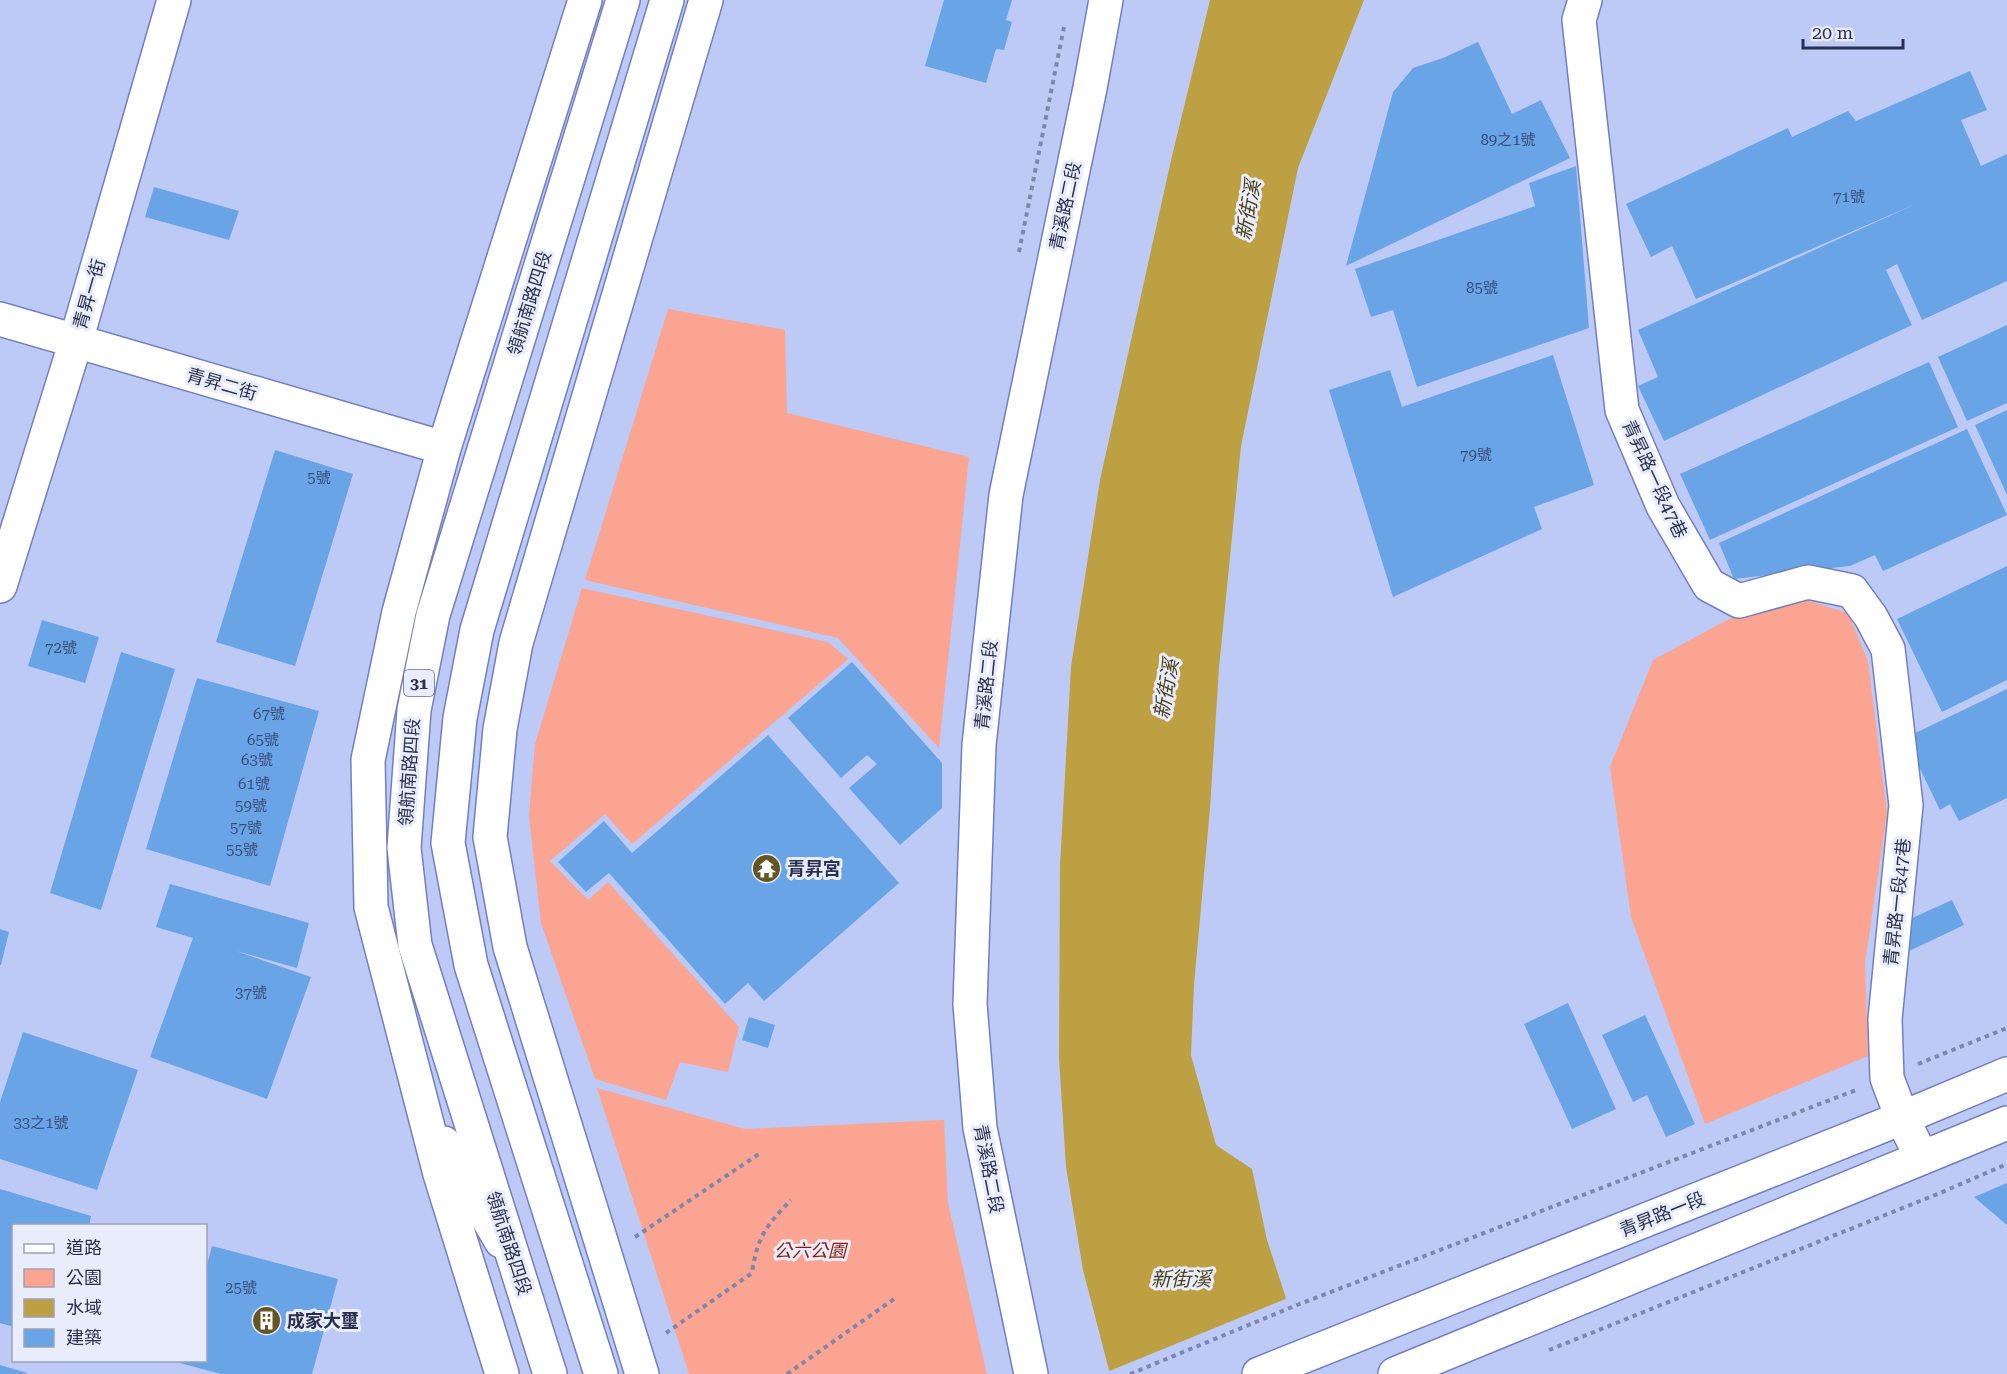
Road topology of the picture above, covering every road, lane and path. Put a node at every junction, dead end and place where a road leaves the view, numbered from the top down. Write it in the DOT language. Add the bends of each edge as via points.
graph roads {
  1 [pos="174,0"];
  2 [pos="585,0"];
  3 [pos="623,0"];
  4 [pos="667,0"];
  5 [pos="706,0"];
  6 [pos="1106,0"];
  7 [pos="1585,0"];
  8 [pos="0,319"];
  9 [pos="76,341"];
  10 [pos="444,448"];
  11 [pos="0,586"];
  12 [pos="2007,1028"];
  13 [pos="2007,1074"];
  14 [pos="1887,1078"];
  15 [pos="423,1108"];
  16 [pos="1902,1118"];
  17 [pos="2007,1123"];
  18 [pos="762,1152"];
  19 [pos="1922,1158"];
  20 [pos="2007,1164"];
  21 [pos="791,1200"];
  22 [pos="635,1237"];
  23 [pos="517,1266"];
  24 [pos="894,1299"];
  25 [pos="666,1333"];
  26 [pos="1545,1352"];
  27 [pos="502,1374"];
  28 [pos="550,1374"];
  29 [pos="601,1374"];
  30 [pos="642,1374"];
  31 [pos="787,1374"];
  32 [pos="1031,1374"];
  33 [pos="1130,1374"];
  34 [pos="1259,1374"];
  35 [pos="1395,1374"];
  1 -- 9 [label="street, 青昇一街"];
  2 -- 10 [label="street, 領航南路四段 / 31"];
  3 -- 23 [label="street, 領航南路四段 / 31" via="432,615 414,710 404,848 415,945"];
  4 -- 29 [label="street" via="477,630 460,718 448,843 471,965"];
  5 -- 30 [label="street" via="516,643 500,729 490,837 510,947"];
  6 -- 32 [label="street, 青溪路二段" via="1006,495 979,746 970,1004 980,1128"];
  7 -- 14 [label="street, 青昇路一段47巷" via="1579,20 1622,410 1663,506 1709,585 1739,602 1808,582 1852,591 1888,650 1906,805 1885,1019"];
  8 -- 9 [label="street, 青昇二街"];
  9 -- 10 [label="street, 青昇二街"];
  9 -- 11 [label="street, 青昇一街"];
  10 -- 15 [label="street, 領航南路四段 / 31" via="399,612 368,760 371,907"];
  12 -- 14 [label="path"];
  13 -- 16 [label="street, 青昇路一段"];
  14 -- 16 [label="street, 青昇路一段47巷"];
  14 -- 33 [label="path" via="1297,1305"];
  15 -- 23 [label="street"];
  15 -- 27 [label="street, 領航南路四段 / 31"];
  16 -- 19 [label="street, 青昇路一段47巷"];
  16 -- 34 [label="street, 青昇路一段"];
  17 -- 19 [label="street"];
  18 -- 22 [label="path"];
  19 -- 35 [label="street"];
  20 -- 26 [label="path"];
  21 -- 25 [label="path" via="768,1225 755,1251 753,1274"];
  23 -- 28 [label="street, 領航南路四段 / 31"];
  24 -- 31 [label="path"];
}
